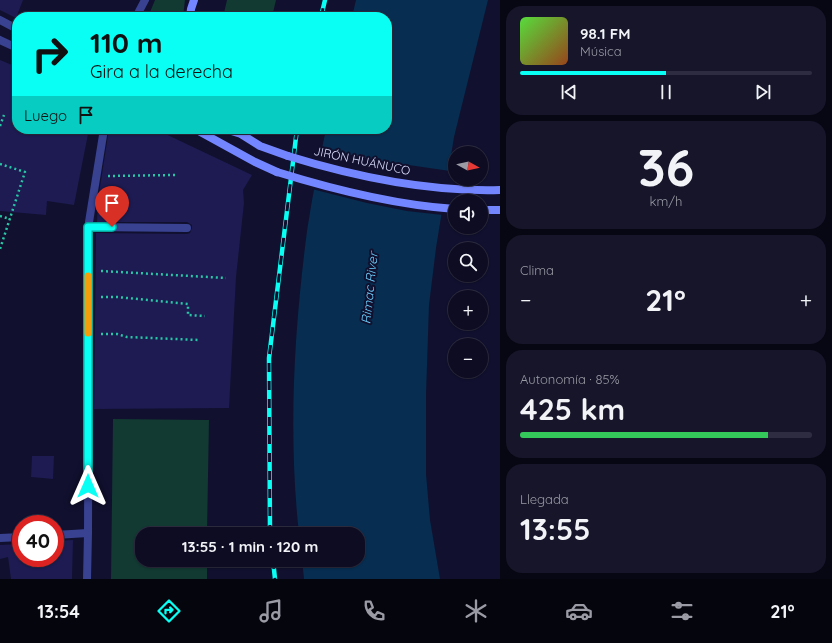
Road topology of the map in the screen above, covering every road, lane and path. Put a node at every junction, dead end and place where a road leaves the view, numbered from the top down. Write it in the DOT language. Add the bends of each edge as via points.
graph roads {
  1 [pos="145,0"];
  2 [pos="194,0"];
  3 [pos="139,12"];
  4 [pos="191,12"];
  5 [pos="0,20"];
  6 [pos="12,26"];
  7 [pos="0,40"];
  8 [pos="12,46"];
  9 [pos="4,115"];
  10 [pos="0,126"];
  11 [pos="103,134"];
  12 [pos="204,134"];
  13 [pos="243,134"];
  14 [pos="0,164"];
  15 [pos="175,175"];
  16 [pos="96,177"];
  17 [pos="500,190"];
  18 [pos="448,208"];
  19 [pos="488,210"];
  20 [pos="500,210"];
  21 [pos="0,216"];
  22 [pos="10,219"];
  23 [pos="88,227"];
  24 [pos="187,228"];
  25 [pos="0,249"];
  26 [pos="88,270"];
  27 [pos="226,278"];
  28 [pos="88,296"];
  29 [pos="206,316"];
  30 [pos="88,334"];
  31 [pos="199,340"];
  32 [pos="88,533"];
  33 [pos="64,534"];
  34 [pos="12,537"];
  35 [pos="0,538"];
  36 [pos="87,579"];
  1 -- 3 [label="street"];
  2 -- 4 [label="main road"];
  5 -- 6 [label="street"];
  7 -- 8 [label="street"];
  9 -- 10 [label="path"];
  11 -- 16 [label="street"];
  12 -- 18 [label="main road, bridge" via="277,172 367,196"];
  13 -- 17 [label="main road, JIRÓN HUÁNUCO, bridge" via="260,146 346,172 408,184"];
  14 -- 22 [label="path" via="25,172"];
  15 -- 16 [label="path"];
  16 -- 23 [label="street"];
  19 -- 20 [label="main road"];
  21 -- 22 [label="path"];
  22 -- 25 [label="path"];
  23 -- 24 [label="street"];
  23 -- 26 [label="street"];
  26 -- 27 [label="path"];
  26 -- 28 [label="street"];
  28 -- 29 [label="path" via="188,304 188,315"];
  28 -- 30 [label="street"];
  30 -- 31 [label="path"];
  30 -- 32 [label="street"];
  32 -- 33 [label="street"];
  32 -- 36 [label="street"];
  34 -- 35 [label="street"];
}
